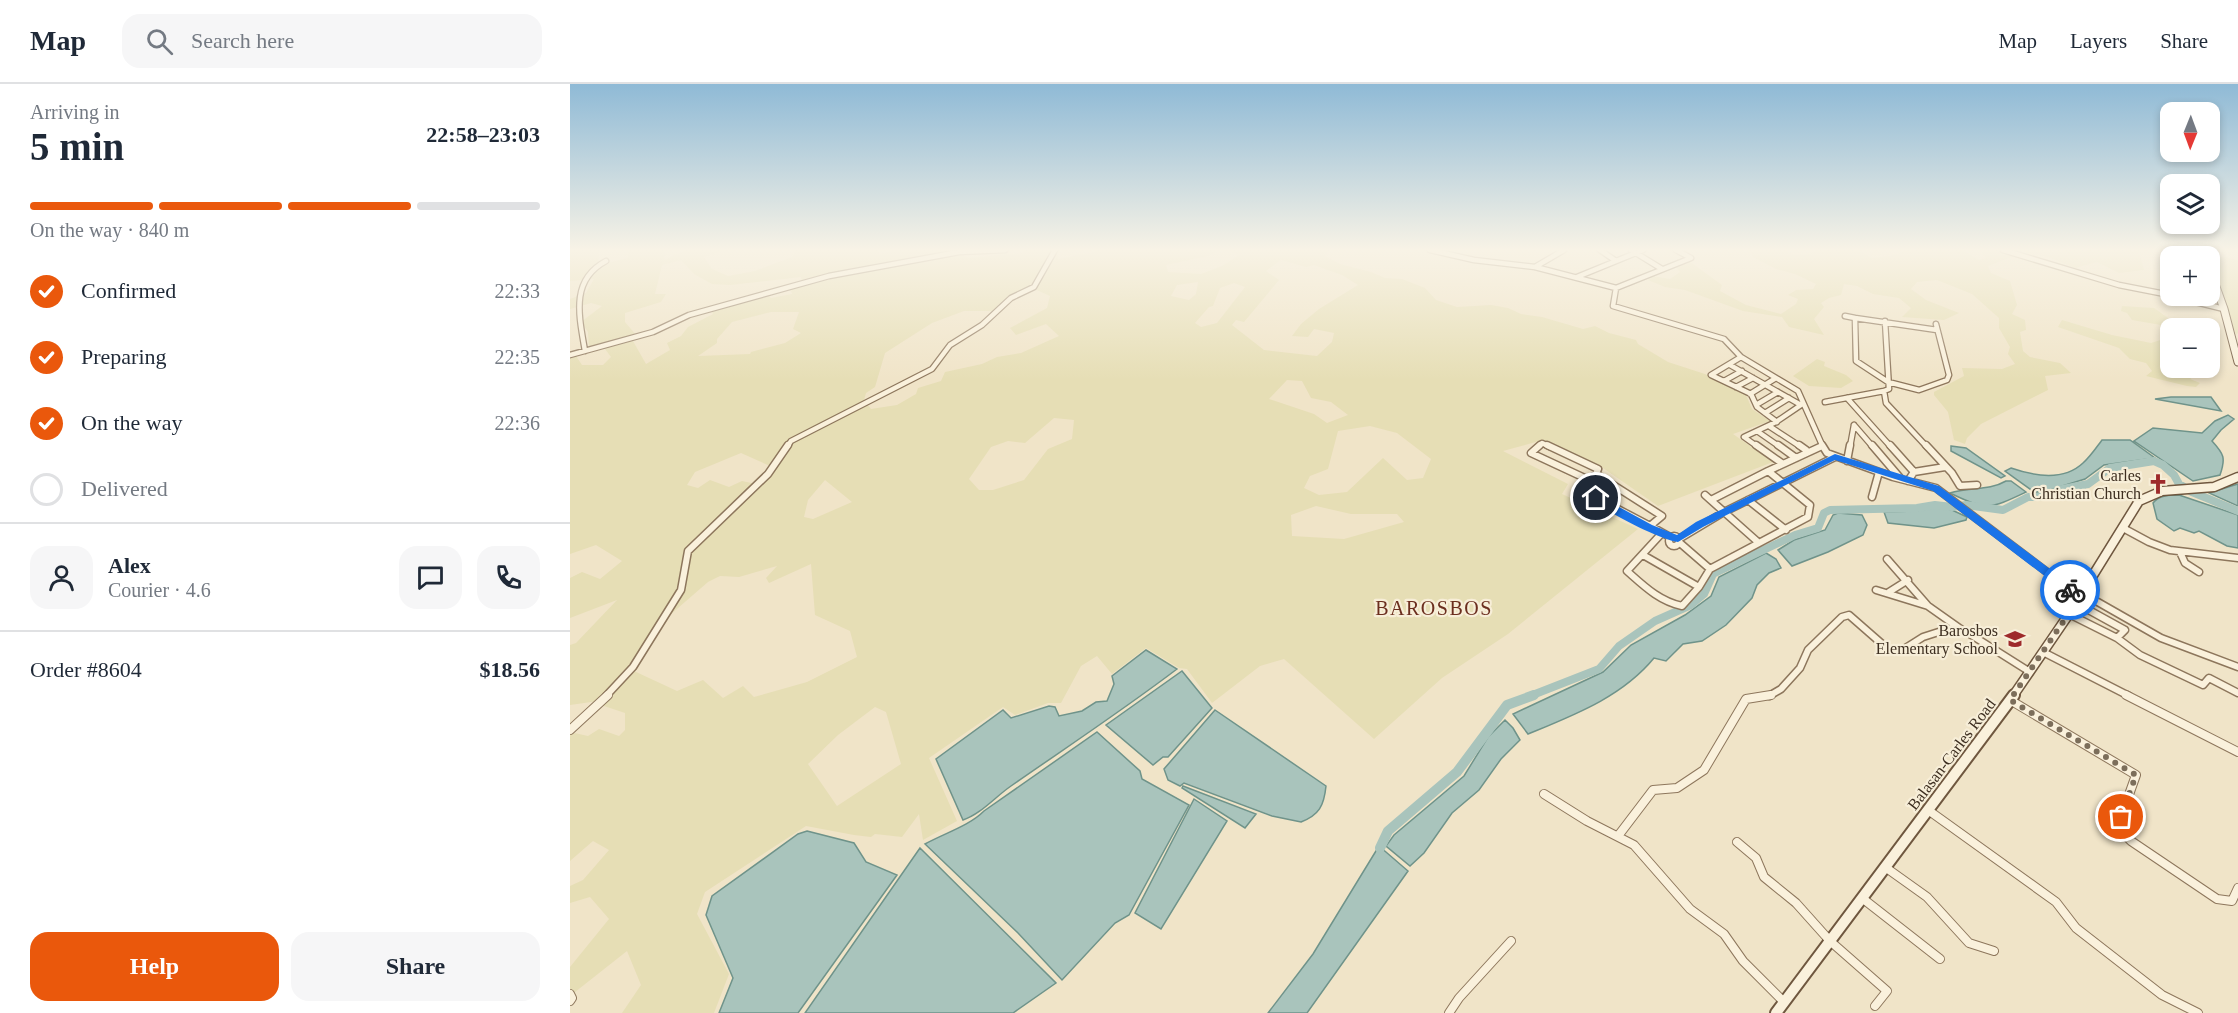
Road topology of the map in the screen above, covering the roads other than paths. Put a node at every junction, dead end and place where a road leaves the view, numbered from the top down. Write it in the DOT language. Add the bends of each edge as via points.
graph roads {
  1 [pos="579,293"];
  2 [pos="765,293"];
  3 [pos="1021,293"];
  4 [pos="1616,293"];
  5 [pos="2220,298"];
  6 [pos="2213,306"];
  7 [pos="2224,309"];
  8 [pos="1845,316"];
  9 [pos="1855,318"];
  10 [pos="1885,321"];
  11 [pos="585,351"];
  12 [pos="570,355"];
  13 [pos="1741,357"];
  14 [pos="2238,360"];
  15 [pos="1730,364"];
  16 [pos="1742,371"];
  17 [pos="1753,378"];
  18 [pos="1776,378"];
  19 [pos="1724,381"];
  20 [pos="1888,382"];
  21 [pos="1765,385"];
  22 [pos="1736,387"];
  23 [pos="1778,392"];
  24 [pos="1884,392"];
  25 [pos="1750,394"];
  26 [pos="1789,398"];
  27 [pos="1848,398"];
  28 [pos="1825,402"];
  29 [pos="1756,405"];
  30 [pos="1765,413"];
  31 [pos="1777,422"];
  32 [pos="1870,422"];
  33 [pos="1854,425"];
  34 [pos="1769,426"];
  35 [pos="1757,431"];
  36 [pos="1822,446"];
  37 [pos="1806,450"];
  38 [pos="1835,457"];
  39 [pos="1796,458"];
  40 [pos="1847,461"];
  41 [pos="1783,464"];
  42 [pos="1945,467"];
  43 [pos="1768,471"];
  44 [pos="1879,472"];
  45 [pos="1914,472"];
  46 [pos="1596,474"];
  47 [pos="2238,477"];
  48 [pos="1589,480"];
  49 [pos="1905,480"];
  50 [pos="1782,482"];
  51 [pos="1977,485"];
  52 [pos="1872,497"];
  53 [pos="1748,500"];
  54 [pos="1724,512"];
  55 [pos="1649,527"];
  56 [pos="2122,528"];
  57 [pos="1786,531"];
  58 [pos="1662,533"];
  59 [pos="1679,541"];
  60 [pos="1759,543"];
  61 [pos="2180,552"];
  62 [pos="1643,555"];
  63 [pos="2238,558"];
  64 [pos="1887,559"];
  65 [pos="1710,569"];
  66 [pos="2199,572"];
  67 [pos="1908,580"];
  68 [pos="1699,587"];
  69 [pos="1876,590"];
  70 [pos="1889,592"];
  71 [pos="2079,598"];
  72 [pos="1928,606"];
  73 [pos="2069,614"];
  74 [pos="1965,631"];
  75 [pos="2117,638"];
  76 [pos="2043,652"];
  77 [pos="2238,667"];
  78 [pos="2030,672"];
  79 [pos="2238,693"];
  80 [pos="2010,700"];
  81 [pos="570,730"];
  82 [pos="2238,752"];
  83 [pos="1544,794"];
  84 [pos="1928,810"];
  85 [pos="1618,836"];
  86 [pos="1737,842"];
  87 [pos="1885,867"];
  88 [pos="2238,888"];
  89 [pos="1862,898"];
  90 [pos="1511,941"];
  91 [pos="1830,942"];
  92 [pos="1994,951"];
  93 [pos="1940,959"];
  94 [pos="570,994"];
  95 [pos="570,1001"];
  96 [pos="1784,1002"];
  97 [pos="1875,1006"];
  98 [pos="1449,1013"];
  99 [pos="1776,1013"];
  100 [pos="2198,1013"];
  1 -- 11 [label="street" via="576,307"];
  2 -- 11 [label="street"];
  3 -- 81 [label="street" via="950,345 932,369 791,441 768,474 688,551 681,590 633,667"];
  4 -- 13 [label="street" via="1613,306 1713,334 1724,339"];
  5 -- 7 [label="main road"];
  6 -- 7 [label="street"];
  7 -- 14 [label="main road"];
  8 -- 9 [label="street"];
  9 -- 10 [label="street"];
  9 -- 20 [label="street" via="1856,361"];
  10 -- 20 [label="street"];
  10 -- 20 [label="street" via="1936,327 1949,375 1947,380 1919,390"];
  11 -- 12 [label="street"];
  13 -- 15 [label="street"];
  13 -- 18 [label="street"];
  15 -- 16 [label="street"];
  15 -- 19 [label="street" via="1711,375"];
  16 -- 17 [label="street"];
  16 -- 19 [label="street"];
  17 -- 21 [label="street"];
  17 -- 22 [label="street"];
  18 -- 21 [label="street"];
  18 -- 36 [label="street" via="1798,391"];
  19 -- 22 [label="street"];
  20 -- 24 [label="street" via="1889,389"];
  21 -- 23 [label="street"];
  21 -- 25 [label="street"];
  22 -- 25 [label="street"];
  23 -- 26 [label="street"];
  23 -- 29 [label="street"];
  24 -- 27 [label="street"];
  24 -- 42 [label="street" via="1886,403"];
  25 -- 29 [label="street"];
  26 -- 30 [label="street"];
  26 -- 31 [label="street" via="1801,405"];
  27 -- 28 [label="street"];
  27 -- 32 [label="street"];
  29 -- 30 [label="street"];
  30 -- 31 [label="street"];
  31 -- 34 [label="street"];
  32 -- 33 [label="street"];
  32 -- 45 [label="street"];
  33 -- 40 [label="street"];
  33 -- 49 [label="street"];
  34 -- 35 [label="street"];
  34 -- 37 [label="street"];
  35 -- 39 [label="street"];
  35 -- 41 [label="street" via="1744,437"];
  36 -- 38 [label="street"];
  36 -- 39 [label="street"];
  38 -- 40 [label="street"];
  38 -- 50 [label="street"];
  39 -- 41 [label="street"];
  40 -- 44 [label="street"];
  41 -- 43 [label="street"];
  42 -- 45 [label="street"];
  42 -- 51 [label="street" via="1960,486"];
  43 -- 50 [label="street"];
  43 -- 54 [label="street" via="1708,498"];
  44 -- 49 [label="street"];
  44 -- 52 [label="street"];
  45 -- 49 [label="street"];
  46 -- 48 [label="street"];
  46 -- 48 [label="street" via="1598,469 1542,443 1531,453"];
  46 -- 55 [label="street" via="1662,516"];
  47 -- 56 [label="main road, Balasan-Carles Road" via="2226,484 2148,495 2139,501"];
  48 -- 55 [label="street" via="1578,488"];
  49 -- 71 [label="street" via="1936,488"];
  50 -- 53 [label="street"];
  50 -- 57 [label="street" via="1810,506 1808,517"];
  53 -- 54 [label="street"];
  53 -- 57 [label="street"];
  54 -- 59 [label="street"];
  54 -- 60 [label="street"];
  55 -- 58 [label="street"];
  56 -- 61 [label="street"];
  56 -- 71 [label="main road, Balasan-Carles Road"];
  57 -- 60 [label="street"];
  58 -- 59 [label="street"];
  58 -- 62 [label="street"];
  59 -- 65 [label="street"];
  60 -- 65 [label="street"];
  61 -- 63 [label="street" via="2222,553"];
  61 -- 66 [label="street" via="2185,563"];
  62 -- 68 [label="street"];
  62 -- 68 [label="street" via="1627,571 1659,599 1682,606"];
  64 -- 67 [label="street"];
  65 -- 68 [label="street"];
  67 -- 70 [label="street"];
  67 -- 72 [label="street"];
  69 -- 70 [label="street"];
  70 -- 72 [label="street" via="1910,603"];
  71 -- 73 [label="main road, Balasan-Carles Road"];
  71 -- 75 [label="street" via="2125,630"];
  71 -- 77 [label="street" via="2161,638"];
  72 -- 74 [label="street"];
  73 -- 75 [label="street"];
  73 -- 76 [label="main road, Balasan-Carles Road"];
  74 -- 78 [label="street"];
  74 -- 85 [label="street" via="1951,628 1923,637 1904,649 1889,650 1849,615 1842,617 1808,650 1800,668 1781,689 1767,697 1746,699 1704,770 1677,788 1653,790"];
  75 -- 79 [label="street" via="2140,655 2203,685 2209,678"];
  76 -- 78 [label="main road, Balasan-Carles Road"];
  76 -- 82 [label="street"];
  78 -- 80 [label="main road, Balasan-Carles Road"];
  80 -- 84 [label="main road, Balasan-Carles Road"];
  80 -- 88 [label="street" via="2136,775 2121,817 2122,831 2132,842 2217,899 2232,901"];
  83 -- 85 [label="street"];
  84 -- 87 [label="main road, Balasan-Carles Road"];
  84 -- 100 [label="street" via="2056,902 2076,928 2162,995"];
  85 -- 96 [label="street" via="1635,845 1690,909 1724,934 1743,961"];
  86 -- 91 [label="street" via="1756,858 1764,877 1796,903"];
  87 -- 89 [label="main road, Balasan-Carles Road"];
  87 -- 92 [label="street" via="1927,897 1969,943"];
  89 -- 91 [label="main road, Balasan-Carles Road"];
  89 -- 93 [label="street"];
  90 -- 98 [label="street"];
  91 -- 96 [label="main road, Balasan-Carles Road"];
  91 -- 97 [label="street" via="1887,991"];
  94 -- 95 [label="street"];
  96 -- 99 [label="main road, Balasan-Carles Road"];
}
